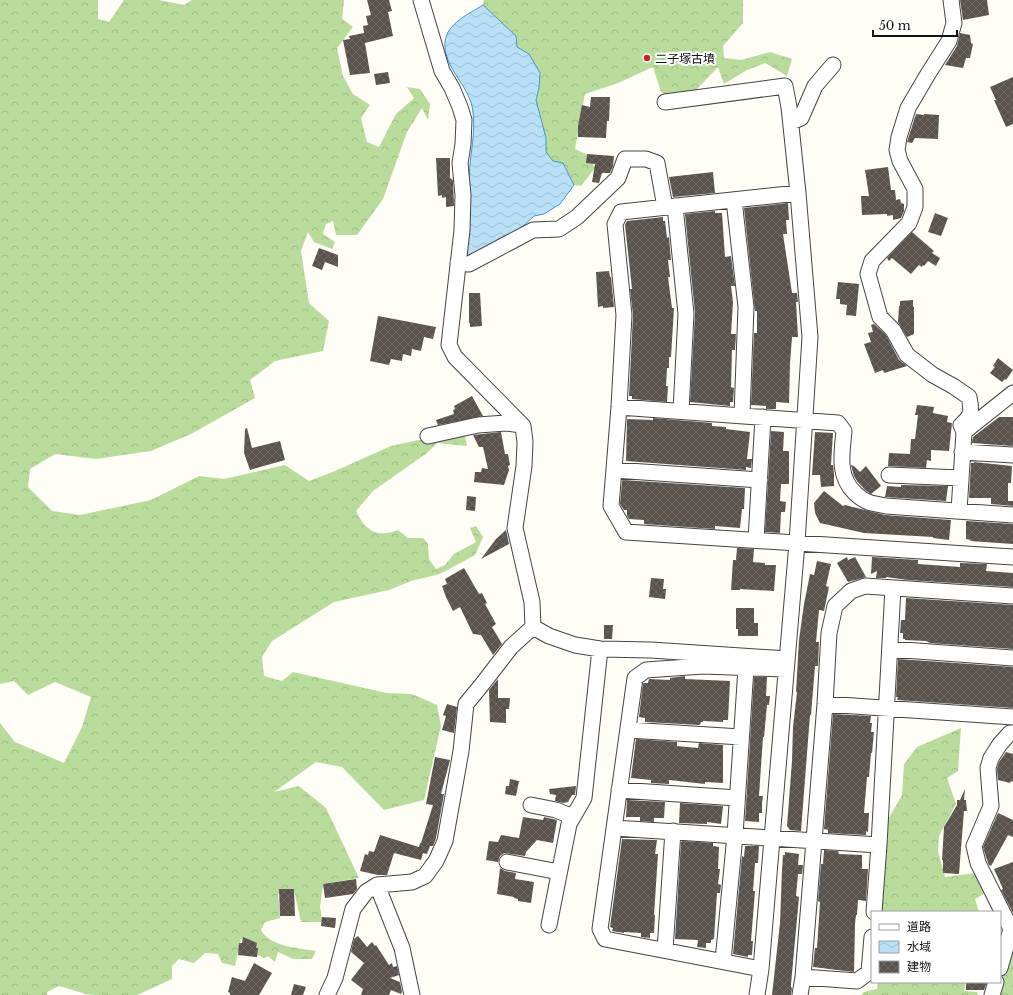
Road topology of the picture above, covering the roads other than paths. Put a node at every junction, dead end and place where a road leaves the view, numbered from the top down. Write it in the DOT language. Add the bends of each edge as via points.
graph roads {
  1 [pos="421,0"];
  2 [pos="951,0"];
  3 [pos="833,65"];
  4 [pos="665,102"];
  5 [pos="791,122"];
  6 [pos="798,193"];
  7 [pos="734,200"];
  8 [pos="670,207"];
  9 [pos="458,263"];
  10 [pos="1013,393"];
  11 [pos="620,407"];
  12 [pos="681,411"];
  13 [pos="742,415"];
  14 [pos="764,417"];
  15 [pos="805,420"];
  16 [pos="521,424"];
  17 [pos="964,432"];
  18 [pos="428,436"];
  19 [pos="962,452"];
  20 [pos="1013,455"];
  21 [pos="614,470"];
  22 [pos="889,475"];
  23 [pos="960,478"];
  24 [pos="760,480"];
  25 [pos="958,511"];
  26 [pos="1013,515"];
  27 [pos="756,540"];
  28 [pos="797,543"];
  29 [pos="1013,557"];
  30 [pos="893,588"];
  31 [pos="1013,596"];
  32 [pos="533,627"];
  33 [pos="600,649"];
  34 [pos="890,649"];
  35 [pos="1013,658"];
  36 [pos="787,664"];
  37 [pos="746,668"];
  38 [pos="825,704"];
  39 [pos="887,708"];
  40 [pos="1013,717"];
  41 [pos="628,730"];
  42 [pos="1013,732"];
  43 [pos="741,737"];
  44 [pos="620,790"];
  45 [pos="737,798"];
  46 [pos="531,805"];
  47 [pos="573,817"];
  48 [pos="614,828"];
  49 [pos="673,831"];
  50 [pos="735,835"];
  51 [pos="772,837"];
  52 [pos="814,840"];
  53 [pos="880,844"];
  54 [pos="507,862"];
  55 [pos="560,872"];
  56 [pos="377,885"];
  57 [pos="874,911"];
  58 [pos="549,924"];
  59 [pos="871,949"];
  60 [pos="665,950"];
  61 [pos="724,961"];
  62 [pos="1001,964"];
  63 [pos="761,969"];
  64 [pos="803,977"];
  65 [pos="996,983"];
  66 [pos="327,995"];
  67 [pos="412,995"];
  68 [pos="757,995"];
  69 [pos="800,995"];
  70 [pos="992,995"];
  1 -- 9 [label="street" via="442,71 452,88 464,120 460,163 463,195 462,230"];
  2 -- 17 [label="street" via="954,23 949,41 908,108 899,137 897,150 915,189 915,207 910,223 872,261 868,274 880,317 893,330 907,355 969,397 972,409 968,419 961,425"];
  3 -- 5 [label="street" via="814,86 801,118"];
  4 -- 5 [label="street" via="785,86"];
  5 -- 6 [label="street"];
  6 -- 7 [label="street"];
  6 -- 15 [label="street" via="810,337"];
  7 -- 8 [label="street"];
  7 -- 13 [label="street" via="746,308"];
  8 -- 9 [label="street" via="657,163 646,159 625,159 618,178 559,229 533,230 468,264"];
  8 -- 11 [label="street" via="621,212 615,224 624,316"];
  8 -- 12 [label="street" via="686,314"];
  9 -- 16 [label="street" via="449,345 455,357"];
  10 -- 17 [label="street"];
  11 -- 12 [label="street"];
  11 -- 21 [label="street"];
  12 -- 13 [label="street"];
  13 -- 14 [label="street"];
  14 -- 15 [label="street"];
  14 -- 24 [label="street"];
  15 -- 25 [label="street" via="838,423 844,431 841,463 844,478 848,487 857,496 869,503 886,506"];
  15 -- 28 [label="street"];
  16 -- 18 [label="street" via="478,425"];
  16 -- 32 [label="street" via="525,442 524,466 515,528 532,602"];
  17 -- 19 [label="street"];
  19 -- 20 [label="street"];
  19 -- 23 [label="street"];
  21 -- 24 [label="street"];
  21 -- 27 [label="street" via="611,506 626,532"];
  22 -- 23 [label="street"];
  23 -- 25 [label="street"];
  24 -- 27 [label="street"];
  25 -- 26 [label="street"];
  27 -- 28 [label="street"];
  28 -- 29 [label="street"];
  28 -- 36 [label="street"];
  30 -- 31 [label="street"];
  30 -- 34 [label="street"];
  30 -- 38 [label="street" via="865,586 851,591 835,606 829,633"];
  32 -- 33 [label="street" via="575,645"];
  32 -- 56 [label="street" via="511,647 466,704 461,751 445,841 436,861 425,876 412,882"];
  33 -- 36 [label="street" via="651,650"];
  33 -- 47 [label="street" via="584,798"];
  34 -- 35 [label="street"];
  34 -- 39 [label="street"];
  36 -- 37 [label="street"];
  36 -- 51 [label="street"];
  37 -- 41 [label="street" via="703,666 646,670 635,678"];
  37 -- 43 [label="street"];
  38 -- 39 [label="street"];
  38 -- 52 [label="street"];
  39 -- 40 [label="street"];
  39 -- 53 [label="street"];
  41 -- 43 [label="street"];
  41 -- 44 [label="street"];
  42 -- 62 [label="street" via="1000,744 991,758 988,768 991,806 974,846 978,863 1011,929"];
  43 -- 45 [label="street"];
  44 -- 45 [label="street"];
  44 -- 48 [label="street"];
  45 -- 50 [label="street"];
  46 -- 47 [label="street" via="556,810"];
  47 -- 55 [label="street" via="569,824"];
  48 -- 49 [label="street"];
  48 -- 60 [label="street" via="600,929 605,939"];
  49 -- 50 [label="street"];
  49 -- 60 [label="street"];
  50 -- 51 [label="street"];
  50 -- 61 [label="street"];
  51 -- 52 [label="street"];
  51 -- 63 [label="street"];
  52 -- 53 [label="street"];
  52 -- 64 [label="street"];
  53 -- 57 [label="street"];
  54 -- 55 [label="street"];
  55 -- 58 [label="street"];
  56 -- 66 [label="street" via="366,892 353,909 335,978"];
  56 -- 67 [label="street" via="402,948"];
  59 -- 64 [label="street" via="869,972 858,981"];
  60 -- 61 [label="street"];
  61 -- 63 [label="street"];
  63 -- 68 [label="street"];
  64 -- 69 [label="street"];
  65 -- 70 [label="street"];
}
